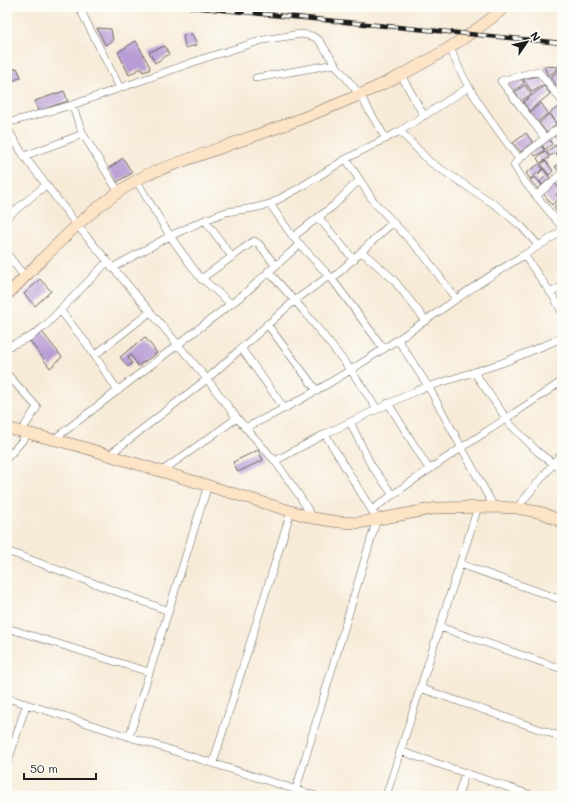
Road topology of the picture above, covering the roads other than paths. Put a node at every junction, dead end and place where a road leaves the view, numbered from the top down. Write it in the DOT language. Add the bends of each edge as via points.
graph roads {
  1 [pos="80,7"];
  2 [pos="505,7"];
  3 [pos="450,47"];
  4 [pos="335,64"];
  5 [pos="401,75"];
  6 [pos="256,78"];
  7 [pos="120,88"];
  8 [pos="469,88"];
  9 [pos="360,95"];
  10 [pos="562,101"];
  11 [pos="72,105"];
  12 [pos="424,116"];
  13 [pos="7,123"];
  14 [pos="562,125"];
  15 [pos="400,131"];
  16 [pos="8,132"];
  17 [pos="83,134"];
  18 [pos="545,138"];
  19 [pos="386,139"];
  20 [pos="24,156"];
  21 [pos="346,159"];
  22 [pos="519,159"];
  23 [pos="562,174"];
  24 [pos="136,180"];
  25 [pos="359,180"];
  26 [pos="46,185"];
  27 [pos="118,191"];
  28 [pos="537,195"];
  29 [pos="270,204"];
  30 [pos="7,217"];
  31 [pos="319,218"];
  32 [pos="205,220"];
  33 [pos="393,222"];
  34 [pos="77,225"];
  35 [pos="562,230"];
  36 [pos="170,236"];
  37 [pos="293,237"];
  38 [pos="300,244"];
  39 [pos="538,245"];
  40 [pos="362,252"];
  41 [pos="7,254"];
  42 [pos="524,255"];
  43 [pos="232,257"];
  44 [pos="354,260"];
  45 [pos="110,265"];
  46 [pos="275,266"];
  47 [pos="268,271"];
  48 [pos="25,277"];
  49 [pos="330,277"];
  50 [pos="201,279"];
  51 [pos="562,286"];
  52 [pos="8,291"];
  53 [pos="551,293"];
  54 [pos="456,299"];
  55 [pos="294,301"];
  56 [pos="231,304"];
  57 [pos="60,310"];
  58 [pos="150,312"];
  59 [pos="562,312"];
  60 [pos="426,321"];
  61 [pos="267,324"];
  62 [pos="562,338"];
  63 [pos="398,340"];
  64 [pos="177,344"];
  65 [pos="7,347"];
  66 [pos="241,348"];
  67 [pos="384,349"];
  68 [pos="95,356"];
  69 [pos="350,370"];
  70 [pos="474,372"];
  71 [pos="7,374"];
  72 [pos="207,379"];
  73 [pos="562,381"];
  74 [pos="428,386"];
  75 [pos="118,391"];
  76 [pos="317,391"];
  77 [pos="388,403"];
  78 [pos="285,409"];
  79 [pos="377,409"];
  80 [pos="236,418"];
  81 [pos="507,420"];
  82 [pos="350,422"];
  83 [pos="7,428"];
  84 [pos="245,428"];
  85 [pos="24,433"];
  86 [pos="325,434"];
  87 [pos="52,440"];
  88 [pos="463,448"];
  89 [pos="562,453"];
  90 [pos="109,455"];
  91 [pos="7,458"];
  92 [pos="274,462"];
  93 [pos="553,463"];
  94 [pos="429,469"];
  95 [pos="562,470"];
  96 [pos="162,471"];
  97 [pos="208,485"];
  98 [pos="393,495"];
  99 [pos="478,507"];
  100 [pos="494,507"];
  101 [pos="517,508"];
  102 [pos="290,511"];
  103 [pos="375,515"];
  104 [pos="313,518"];
  105 [pos="562,522"];
  106 [pos="7,551"];
  107 [pos="460,564"];
  108 [pos="562,600"];
  109 [pos="169,611"];
  110 [pos="440,627"];
  111 [pos="7,628"];
  112 [pos="562,669"];
  113 [pos="149,672"];
  114 [pos="420,688"];
  115 [pos="7,698"];
  116 [pos="26,704"];
  117 [pos="129,737"];
  118 [pos="562,737"];
  119 [pos="400,751"];
  120 [pos="213,764"];
  121 [pos="7,765"];
  122 [pos="465,773"];
  123 [pos="296,789"];
  124 [pos="529,795"];
  125 [pos="316,796"];
  126 [pos="386,796"];
  127 [pos="458,796"];
  1 -- 7 [label="street"];
  2 -- 3 [label="main road"];
  3 -- 5 [label="main road"];
  3 -- 8 [label="street"];
  4 -- 6 [label="street"];
  4 -- 7 [label="street" via="319,40 301,34 264,40"];
  4 -- 9 [label="street"];
  5 -- 9 [label="main road"];
  5 -- 12 [label="street"];
  7 -- 11 [label="street"];
  8 -- 12 [label="street"];
  8 -- 22 [label="street" via="479,106"];
  9 -- 19 [label="street"];
  9 -- 24 [label="main road"];
  10 -- 18 [label="street" via="538,72 501,81"];
  11 -- 13 [label="street"];
  11 -- 17 [label="street"];
  12 -- 15 [label="street"];
  14 -- 18 [label="street"];
  15 -- 19 [label="street"];
  15 -- 39 [label="street" via="435,165 498,206"];
  16 -- 20 [label="street"];
  17 -- 20 [label="street"];
  17 -- 27 [label="street"];
  18 -- 22 [label="street"];
  19 -- 21 [label="street"];
  20 -- 26 [label="street"];
  21 -- 25 [label="street"];
  21 -- 29 [label="street"];
  22 -- 28 [label="street" via="514,168"];
  23 -- 28 [label="street"];
  24 -- 27 [label="main road"];
  24 -- 36 [label="street"];
  25 -- 31 [label="street"];
  25 -- 33 [label="street" via="374,202"];
  26 -- 30 [label="street"];
  26 -- 34 [label="street"];
  27 -- 34 [label="main road"];
  28 -- 35 [label="street"];
  29 -- 32 [label="street" via="226,212"];
  29 -- 37 [label="street"];
  31 -- 37 [label="street"];
  31 -- 44 [label="street"];
  32 -- 36 [label="street"];
  32 -- 43 [label="street"];
  33 -- 40 [label="street"];
  33 -- 54 [label="street" via="423,254"];
  34 -- 45 [label="street"];
  34 -- 48 [label="main road"];
  35 -- 39 [label="street"];
  36 -- 45 [label="street"];
  36 -- 50 [label="street"];
  37 -- 38 [label="street"];
  38 -- 46 [label="street"];
  38 -- 49 [label="street"];
  39 -- 42 [label="street"];
  40 -- 44 [label="street"];
  40 -- 60 [label="street" via="393,279"];
  41 -- 48 [label="street"];
  42 -- 53 [label="street"];
  42 -- 54 [label="street"];
  43 -- 46 [label="street" via="254,241"];
  43 -- 50 [label="street"];
  44 -- 49 [label="street"];
  45 -- 57 [label="street"];
  45 -- 58 [label="street"];
  46 -- 47 [label="street"];
  47 -- 55 [label="street"];
  47 -- 56 [label="street"];
  48 -- 52 [label="main road"];
  49 -- 55 [label="street"];
  49 -- 67 [label="street"];
  50 -- 56 [label="street"];
  51 -- 53 [label="street"];
  53 -- 59 [label="street"];
  54 -- 60 [label="street"];
  55 -- 61 [label="street"];
  55 -- 69 [label="street"];
  56 -- 64 [label="street"];
  57 -- 65 [label="street" via="30,337"];
  57 -- 68 [label="street"];
  58 -- 64 [label="street"];
  58 -- 68 [label="street"];
  60 -- 63 [label="street"];
  61 -- 66 [label="street"];
  61 -- 76 [label="street"];
  62 -- 70 [label="street" via="529,353"];
  63 -- 67 [label="street"];
  63 -- 74 [label="street"];
  64 -- 72 [label="street"];
  64 -- 75 [label="street"];
  66 -- 72 [label="street"];
  66 -- 78 [label="street"];
  67 -- 69 [label="street"];
  68 -- 75 [label="street"];
  69 -- 76 [label="street"];
  69 -- 79 [label="street"];
  70 -- 74 [label="street"];
  70 -- 81 [label="street"];
  71 -- 85 [label="street" via="37,407"];
  72 -- 80 [label="street"];
  72 -- 90 [label="street"];
  73 -- 81 [label="street"];
  74 -- 77 [label="street"];
  74 -- 88 [label="street"];
  75 -- 87 [label="street"];
  76 -- 78 [label="street"];
  77 -- 79 [label="street"];
  77 -- 94 [label="street"];
  78 -- 84 [label="street"];
  79 -- 82 [label="street"];
  80 -- 84 [label="street"];
  80 -- 96 [label="street"];
  81 -- 88 [label="street"];
  81 -- 93 [label="street" via="538,452"];
  82 -- 86 [label="street"];
  82 -- 98 [label="street" via="372,465"];
  83 -- 85 [label="main road"];
  84 -- 92 [label="street"];
  85 -- 87 [label="main road"];
  85 -- 91 [label="street"];
  86 -- 92 [label="street"];
  86 -- 103 [label="street"];
  87 -- 90 [label="main road"];
  88 -- 94 [label="street"];
  88 -- 100 [label="street"];
  89 -- 93 [label="street"];
  90 -- 96 [label="main road"];
  92 -- 104 [label="street"];
  93 -- 95 [label="street"];
  93 -- 101 [label="street"];
  94 -- 98 [label="street"];
  96 -- 97 [label="main road"];
  97 -- 102 [label="main road"];
  97 -- 109 [label="street"];
  98 -- 103 [label="street"];
  99 -- 100 [label="main road"];
  99 -- 103 [label="main road" via="437,508"];
  99 -- 107 [label="street"];
  100 -- 101 [label="main road"];
  101 -- 105 [label="main road" via="543,513"];
  102 -- 104 [label="main road"];
  102 -- 120 [label="street"];
  103 -- 104 [label="main road" via="358,522"];
  103 -- 123 [label="street"];
  106 -- 109 [label="street"];
  107 -- 108 [label="street"];
  107 -- 110 [label="street"];
  109 -- 113 [label="street"];
  110 -- 112 [label="street"];
  110 -- 114 [label="street"];
  111 -- 113 [label="street"];
  113 -- 117 [label="street"];
  114 -- 118 [label="street"];
  114 -- 119 [label="street"];
  115 -- 116 [label="street"];
  116 -- 117 [label="street"];
  116 -- 121 [label="street"];
  117 -- 120 [label="street"];
  119 -- 122 [label="street"];
  119 -- 126 [label="street"];
  120 -- 123 [label="street"];
  122 -- 124 [label="street"];
  122 -- 127 [label="street"];
  123 -- 125 [label="street"];
}
